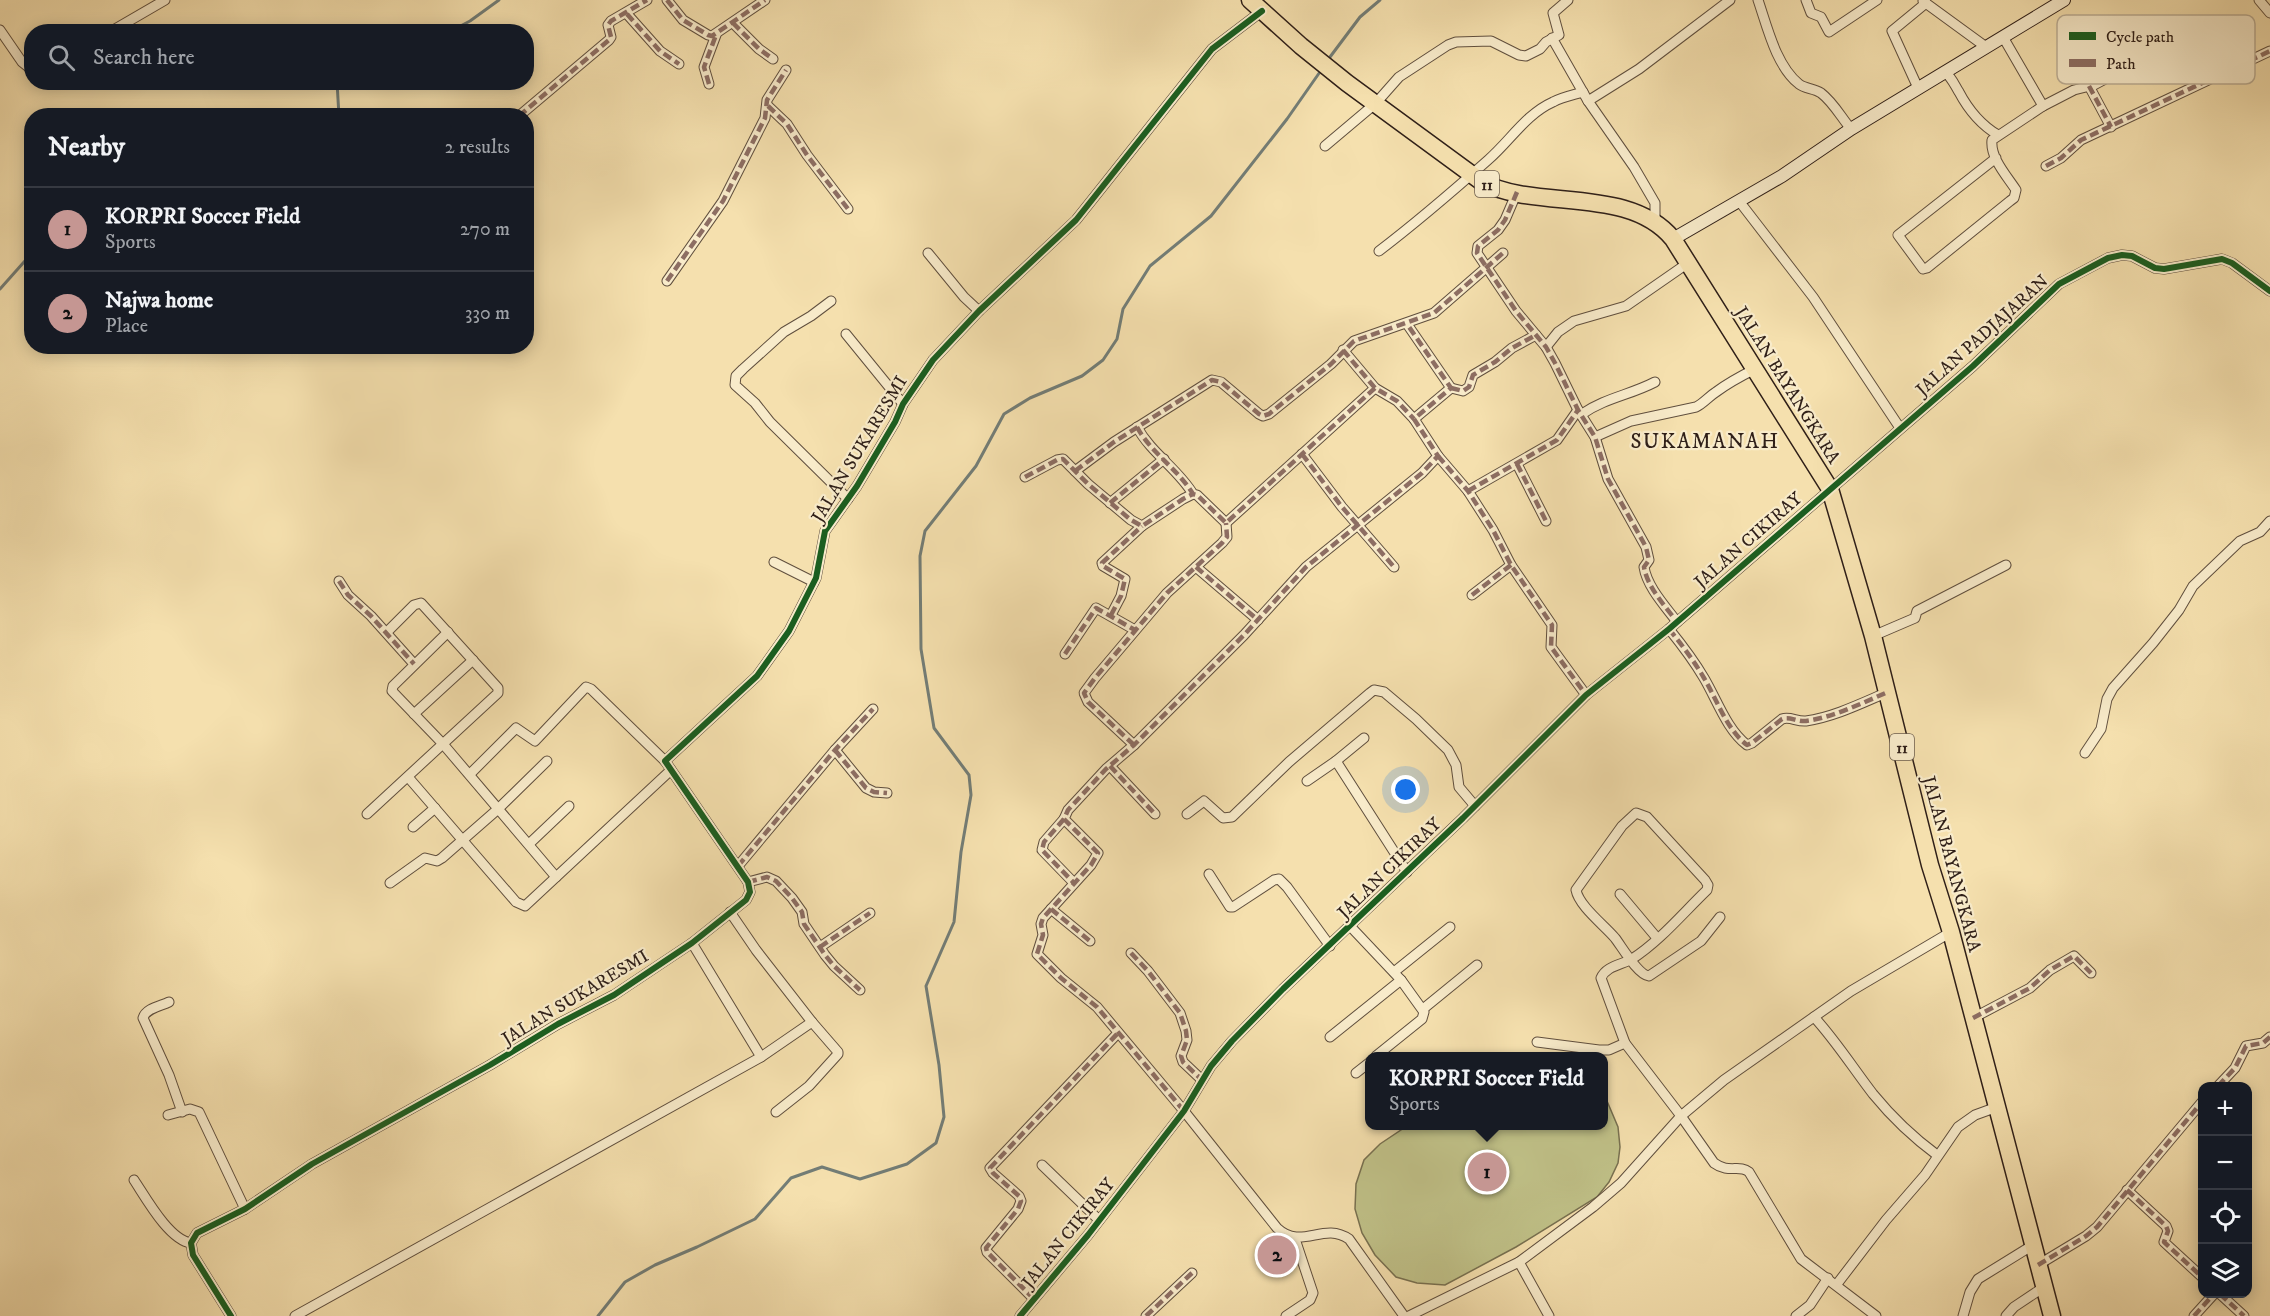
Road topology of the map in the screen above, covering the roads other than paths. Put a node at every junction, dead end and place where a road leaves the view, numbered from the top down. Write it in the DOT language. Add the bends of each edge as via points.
graph roads {
  1 [pos="165,0"];
  2 [pos="647,0"];
  3 [pos="667,0"];
  4 [pos="765,0"];
  5 [pos="1568,0"];
  6 [pos="1730,0"];
  7 [pos="1806,0"];
  8 [pos="1877,0"];
  9 [pos="2064,0"];
  10 [pos="2259,0"];
  11 [pos="1760,1"];
  12 [pos="1924,1"];
  13 [pos="1256,6"];
  14 [pos="2270,13"];
  15 [pos="627,14"];
  16 [pos="732,22"];
  17 [pos="124,24"];
  18 [pos="0,30"];
  19 [pos="716,35"];
  20 [pos="2003,37"];
  21 [pos="1552,38"];
  22 [pos="1986,47"];
  23 [pos="2270,51"];
  24 [pos="2255,58"];
  25 [pos="773,59"];
  26 [pos="24,64"];
  27 [pos="679,64"];
  28 [pos="786,70"];
  29 [pos="1945,72"];
  30 [pos="709,84"];
  31 [pos="2093,84"];
  32 [pos="2201,84"];
  33 [pos="2089,86"];
  34 [pos="1918,88"];
  35 [pos="1586,97"];
  36 [pos="1376,104"];
  37 [pos="768,106"];
  38 [pos="2043,106"];
  39 [pos="528,108"];
  40 [pos="2111,127"];
  41 [pos="1851,129"];
  42 [pos="1998,135"];
  43 [pos="1325,146"];
  44 [pos="1996,158"];
  45 [pos="2046,166"];
  46 [pos="1471,174"];
  47 [pos="1517,192"];
  48 [pos="1739,201"];
  49 [pos="848,209"];
  50 [pos="1655,221"];
  51 [pos="1673,239"];
  52 [pos="1379,251"];
  53 [pos="928,253"];
  54 [pos="1503,253"];
  55 [pos="1688,263"];
  56 [pos="1487,267"];
  57 [pos="667,281"];
  58 [pos="2270,291"];
  59 [pos="831,301"];
  60 [pos="979,311"];
  61 [pos="1407,324"];
  62 [pos="846,334"];
  63 [pos="1536,335"];
  64 [pos="1546,347"];
  65 [pos="1343,350"];
  66 [pos="1755,369"];
  67 [pos="1655,382"];
  68 [pos="1375,388"];
  69 [pos="1451,388"];
  70 [pos="903,404"];
  71 [pos="1580,412"];
  72 [pos="1414,420"];
  73 [pos="1137,427"];
  74 [pos="1900,429"];
  75 [pos="1595,437"];
  76 [pos="1302,454"];
  77 [pos="1438,456"];
  78 [pos="1164,459"];
  79 [pos="1517,464"];
  80 [pos="1075,471"];
  81 [pos="1025,477"];
  82 [pos="1830,489"];
  83 [pos="1468,491"];
  84 [pos="1193,494"];
  85 [pos="848,499"];
  86 [pos="1110,503"];
  87 [pos="1546,521"];
  88 [pos="2270,521"];
  89 [pos="1226,523"];
  90 [pos="1359,525"];
  91 [pos="1142,526"];
  92 [pos="774,562"];
  93 [pos="1511,565"];
  94 [pos="2006,565"];
  95 [pos="1196,567"];
  96 [pos="1394,567"];
  97 [pos="339,581"];
  98 [pos="814,582"];
  99 [pos="1472,595"];
  100 [pos="1111,615"];
  101 [pos="1258,620"];
  102 [pos="1677,622"];
  103 [pos="1670,629"];
  104 [pos="1135,630"];
  105 [pos="387,632"];
  106 [pos="448,632"];
  107 [pos="1873,636"];
  108 [pos="1065,654"];
  109 [pos="473,660"];
  110 [pos="414,664"];
  111 [pos="1888,692"];
  112 [pos="1586,695"];
  113 [pos="873,709"];
  114 [pos="414,714"];
  115 [pos="1364,738"];
  116 [pos="443,744"];
  117 [pos="1134,746"];
  118 [pos="835,750"];
  119 [pos="2085,753"];
  120 [pos="547,761"];
  121 [pos="1336,761"];
  122 [pos="668,766"];
  123 [pos="1110,766"];
  124 [pos="470,774"];
  125 [pos="408,777"];
  126 [pos="1307,781"];
  127 [pos="887,794"];
  128 [pos="569,806"];
  129 [pos="1474,806"];
  130 [pos="435,808"];
  131 [pos="498,808"];
  132 [pos="366,814"];
  133 [pos="1155,814"];
  134 [pos="1187,814"];
  135 [pos="1064,819"];
  136 [pos="413,827"];
  137 [pos="462,839"];
  138 [pos="529,844"];
  139 [pos="738,866"];
  140 [pos="1407,872"];
  141 [pos="1209,874"];
  142 [pos="556,877"];
  143 [pos="748,882"];
  144 [pos="390,883"];
  145 [pos="1074,884"];
  146 [pos="1620,894"];
  147 [pos="1051,909"];
  148 [pos="730,912"];
  149 [pos="870,914"];
  150 [pos="1720,917"];
  151 [pos="1350,926"];
  152 [pos="1450,927"];
  153 [pos="1951,932"];
  154 [pos="1657,938"];
  155 [pos="1090,941"];
  156 [pos="692,943"];
  157 [pos="1330,946"];
  158 [pos="820,947"];
  159 [pos="1131,953"];
  160 [pos="1631,959"];
  161 [pos="1477,965"];
  162 [pos="2091,973"];
  163 [pos="1397,976"];
  164 [pos="860,990"];
  165 [pos="170,1002"];
  166 [pos="1423,1009"];
  167 [pos="1814,1017"];
  168 [pos="1973,1018"];
  169 [pos="812,1022"];
  170 [pos="1118,1033"];
  171 [pos="1330,1037"];
  172 [pos="2270,1037"];
  173 [pos="1537,1042"];
  174 [pos="1625,1043"];
  175 [pos="1381,1052"];
  176 [pos="761,1057"];
  177 [pos="1365,1066"];
  178 [pos="1356,1073"];
  179 [pos="1202,1080"];
  180 [pos="2222,1082"];
  181 [pos="1997,1107"];
  182 [pos="2198,1107"];
  183 [pos="1184,1111"];
  184 [pos="182,1112"];
  185 [pos="776,1113"];
  186 [pos="168,1115"];
  187 [pos="1681,1116"];
  188 [pos="1937,1155"];
  189 [pos="1042,1165"];
  190 [pos="134,1180"];
  191 [pos="2127,1190"];
  192 [pos="244,1209"];
  193 [pos="1099,1220"];
  194 [pos="1295,1239"];
  195 [pos="191,1243"];
  196 [pos="2033,1245"];
  197 [pos="1519,1262"];
  198 [pos="2038,1265"];
  199 [pos="1192,1273"];
  200 [pos="2198,1273"];
  201 [pos="1828,1278"];
  202 [pos="1837,1284"];
  203 [pos="2044,1287"];
  204 [pos="2210,1298"];
  205 [pos="2225,1298"];
  206 [pos="1034,1299"];
  207 [pos="231,1316"];
  208 [pos="295,1316"];
  209 [pos="1020,1316"];
  210 [pos="1146,1316"];
  211 [pos="1286,1316"];
  212 [pos="1407,1316"];
  213 [pos="1549,1316"];
  214 [pos="1796,1316"];
  215 [pos="1876,1316"];
  216 [pos="1963,1316"];
  217 [pos="2006,1316"];
  218 [pos="2052,1316"];
  219 [pos="2194,1316"];
  220 [pos="2244,1316"];
  1 -- 17 [label="street"];
  2 -- 15 [label="street"];
  3 -- 19 [label="street" via="683,20 708,35"];
  4 -- 16 [label="street"];
  5 -- 21 [label="street" via="1553,13 1559,32"];
  6 -- 35 [label="street" via="1639,69"];
  7 -- 8 [label="street" via="1811,14 1821,17 1830,32"];
  9 -- 20 [label="street"];
  10 -- 14 [label="street"];
  11 -- 41 [label="street" via="1770,38 1795,79 1822,94"];
  12 -- 22 [label="street"];
  12 -- 34 [label="street" via="1892,31"];
  13 -- 36 [label="highway, 11"];
  13 -- 60 [label="street, JALAN SUKARESMI" via="1212,49 1082,213"];
  15 -- 27 [label="street" via="660,51"];
  15 -- 39 [label="street" via="609,23 609,40"];
  16 -- 19 [label="street"];
  16 -- 25 [label="street"];
  18 -- 26 [label="street"];
  19 -- 30 [label="street" via="704,67"];
  20 -- 22 [label="street"];
  20 -- 38 [label="street"];
  21 -- 35 [label="street"];
  21 -- 36 [label="street" via="1526,56 1491,41 1456,42 1399,77"];
  22 -- 29 [label="street"];
  23 -- 24 [label="street"];
  28 -- 37 [label="street" via="767,100"];
  29 -- 34 [label="street"];
  29 -- 42 [label="street" via="1978,119"];
  31 -- 33 [label="street"];
  32 -- 40 [label="street"];
  33 -- 38 [label="street"];
  33 -- 40 [label="street"];
  34 -- 41 [label="street"];
  35 -- 46 [label="street" via="1553,102 1540,110"];
  35 -- 50 [label="street" via="1655,203"];
  36 -- 43 [label="street"];
  36 -- 46 [label="highway, 11"];
  37 -- 49 [label="street" via="787,124"];
  37 -- 57 [label="street" via="723,201"];
  38 -- 42 [label="street"];
  40 -- 45 [label="street" via="2081,140"];
  41 -- 48 [label="street"];
  42 -- 44 [label="street" via="1991,143"];
  44 -- 44 [label="street" via="2016,190 2014,198 1923,269 1898,235"];
  46 -- 47 [label="highway, 11" via="1491,186"];
  46 -- 52 [label="street"];
  47 -- 50 [label="highway, 11" via="1621,208"];
  47 -- 56 [label="street" via="1498,230 1476,249"];
  48 -- 51 [label="street"];
  48 -- 74 [label="street" via="1813,297"];
  50 -- 51 [label="highway, JALAN BAYANGKARA / 11"];
  51 -- 55 [label="highway, JALAN BAYANGKARA / 11"];
  53 -- 60 [label="street"];
  54 -- 56 [label="street"];
  55 -- 64 [label="street" via="1626,306 1574,321"];
  55 -- 66 [label="highway, JALAN BAYANGKARA / 11"];
  56 -- 61 [label="street" via="1434,313"];
  56 -- 63 [label="street"];
  58 -- 74 [label="street, JALAN PADJAJARAN" via="2222,259 2164,269 2128,255 2108,258 2059,284"];
  59 -- 85 [label="street" via="784,332 736,376 735,385"];
  60 -- 70 [label="street, JALAN SUKARESMI" via="933,360"];
  61 -- 65 [label="street" via="1354,341"];
  61 -- 69 [label="street"];
  62 -- 70 [label="street"];
  63 -- 64 [label="street"];
  63 -- 69 [label="street" via="1473,375 1463,391"];
  64 -- 71 [label="street"];
  65 -- 68 [label="street"];
  65 -- 73 [label="street" via="1267,415 1259,414 1221,382 1212,380"];
  66 -- 75 [label="street" via="1713,394 1704,404 1631,421"];
  66 -- 82 [label="highway, JALAN BAYANGKARA / 11"];
  67 -- 71 [label="street"];
  68 -- 72 [label="street" via="1407,409"];
  68 -- 76 [label="street"];
  69 -- 72 [label="street"];
  70 -- 85 [label="street, JALAN SUKARESMI"];
  71 -- 75 [label="street"];
  71 -- 79 [label="street" via="1557,440"];
  72 -- 77 [label="street"];
  73 -- 78 [label="street"];
  73 -- 80 [label="street"];
  74 -- 82 [label="street, JALAN PADJAJARAN"];
  75 -- 102 [label="street" via="1608,479 1646,547 1649,560 1645,574"];
  76 -- 89 [label="street"];
  76 -- 90 [label="street"];
  77 -- 83 [label="street"];
  77 -- 90 [label="street"];
  78 -- 84 [label="street"];
  78 -- 86 [label="street"];
  79 -- 83 [label="street"];
  79 -- 87 [label="street"];
  80 -- 81 [label="street" via="1061,459"];
  80 -- 86 [label="street"];
  82 -- 102 [label="street, JALAN CIKIRAY"];
  82 -- 107 [label="highway, JALAN BAYANGKARA / 11"];
  83 -- 93 [label="street"];
  84 -- 89 [label="street"];
  84 -- 91 [label="street"];
  85 -- 98 [label="street, JALAN SUKARESMI" via="825,531"];
  86 -- 91 [label="street"];
  88 -- 119 [label="street" via="2260,532 2240,541 2193,586 2179,610 2113,688 2101,729"];
  89 -- 95 [label="street" via="1224,540"];
  90 -- 96 [label="street"];
  90 -- 101 [label="street" via="1306,567"];
  91 -- 100 [label="street" via="1102,563 1125,579"];
  92 -- 98 [label="street"];
  93 -- 99 [label="street"];
  93 -- 112 [label="street" via="1552,625 1551,647"];
  94 -- 107 [label="street" via="1917,611 1915,618"];
  95 -- 101 [label="street"];
  95 -- 104 [label="street"];
  97 -- 105 [label="street" via="348,595"];
  98 -- 122 [label="street, JALAN SUKARESMI" via="789,631 764,668"];
  100 -- 104 [label="street"];
  100 -- 108 [label="street" via="1099,608 1093,610"];
  101 -- 117 [label="street"];
  102 -- 103 [label="street, JALAN CIKIRAY"];
  103 -- 111 [label="street" via="1747,745 1782,719 1804,721 1843,711"];
  103 -- 112 [label="street, JALAN CIKIRAY"];
  104 -- 117 [label="street" via="1084,696"];
  105 -- 106 [label="street" via="419,603"];
  105 -- 110 [label="street"];
  106 -- 109 [label="street"];
  106 -- 110 [label="street"];
  107 -- 111 [label="highway, JALAN BAYANGKARA / 11"];
  109 -- 114 [label="street"];
  109 -- 116 [label="street" via="498,688 498,693"];
  110 -- 114 [label="street" via="391,688"];
  111 -- 153 [label="highway, JALAN BAYANGKARA / 11" via="1930,865"];
  112 -- 129 [label="street, JALAN CIKIRAY"];
  113 -- 118 [label="street"];
  114 -- 116 [label="street"];
  115 -- 121 [label="street"];
  116 -- 124 [label="street"];
  116 -- 125 [label="street"];
  117 -- 123 [label="street"];
  118 -- 127 [label="street" via="866,788"];
  118 -- 139 [label="street"];
  120 -- 131 [label="street"];
  121 -- 126 [label="street"];
  121 -- 140 [label="street"];
  122 -- 124 [label="street" via="586,687 535,741 516,728"];
  122 -- 139 [label="street"];
  122 -- 142 [label="street, JALAN SUKARESMI"];
  123 -- 133 [label="street"];
  123 -- 135 [label="street"];
  124 -- 131 [label="street"];
  125 -- 130 [label="street"];
  125 -- 132 [label="street"];
  128 -- 138 [label="street"];
  129 -- 134 [label="street" via="1460,787 1448,750 1379,690 1370,693 1289,762 1232,817 1223,818 1204,801"];
  129 -- 140 [label="street, JALAN CIKIRAY"];
  130 -- 136 [label="street"];
  130 -- 137 [label="street"];
  131 -- 137 [label="street"];
  131 -- 138 [label="street"];
  135 -- 145 [label="street" via="1042,850"];
  135 -- 145 [label="street" via="1098,853"];
  137 -- 142 [label="street, JALAN SUKARESMI" via="519,904 528,905"];
  137 -- 144 [label="street" via="439,860 425,858"];
  138 -- 142 [label="street"];
  139 -- 143 [label="street"];
  140 -- 151 [label="street, JALAN CIKIRAY"];
  141 -- 157 [label="street" via="1230,907 1279,879"];
  143 -- 148 [label="street, JALAN SUKARESMI" via="749,896"];
  143 -- 158 [label="street" via="764,877 776,881 802,912 804,924"];
  145 -- 147 [label="street"];
  146 -- 154 [label="street"];
  147 -- 155 [label="street"];
  147 -- 170 [label="street" via="1042,921 1043,935 1037,954 1097,1007"];
  148 -- 156 [label="street, JALAN SUKARESMI"];
  148 -- 169 [label="street"];
  149 -- 158 [label="street"];
  150 -- 160 [label="street" via="1701,941 1649,976 1642,974"];
  151 -- 157 [label="street, JALAN CIKIRAY"];
  151 -- 163 [label="street"];
  152 -- 163 [label="street"];
  153 -- 167 [label="street"];
  153 -- 168 [label="highway, JALAN BAYANGKARA / 11"];
  154 -- 160 [label="street"];
  154 -- 160 [label="street" via="1708,885 1647,817 1636,813 1622,826 1576,890"];
  156 -- 176 [label="street"];
  156 -- 192 [label="street, JALAN SUKARESMI" via="614,995 312,1164"];
  157 -- 179 [label="street, JALAN CIKIRAY" via="1232,1041"];
  158 -- 164 [label="street"];
  159 -- 179 [label="street" via="1180,1013 1187,1040 1181,1056"];
  160 -- 174 [label="street" via="1608,969 1601,978"];
  161 -- 166 [label="street"];
  162 -- 168 [label="street" via="2074,956 2030,988"];
  163 -- 166 [label="street"];
  163 -- 171 [label="street"];
  165 -- 184 [label="street" via="149,1010 143,1018 170,1075"];
  166 -- 175 [label="street" via="1422,1019"];
  167 -- 187 [label="street" via="1724,1080"];
  167 -- 188 [label="street" via="1876,1097"];
  168 -- 181 [label="highway, JALAN BAYANGKARA / 11"];
  169 -- 176 [label="street"];
  169 -- 185 [label="street" via="838,1054 808,1087"];
  170 -- 183 [label="street"];
  170 -- 206 [label="street" via="990,1168 1021,1201 986,1248 987,1252"];
  172 -- 180 [label="street" via="2246,1046 2235,1068"];
  173 -- 174 [label="street" via="1599,1050"];
  174 -- 187 [label="street"];
  176 -- 208 [label="street"];
  177 -- 178 [label="street"];
  179 -- 183 [label="street, JALAN CIKIRAY"];
  181 -- 188 [label="street" via="1965,1121"];
  181 -- 196 [label="highway, JALAN BAYANGKARA / 11"];
  182 -- 191 [label="street"];
  183 -- 193 [label="street, JALAN CIKIRAY"];
  183 -- 194 [label="street" via="1277,1228"];
  184 -- 186 [label="street"];
  184 -- 192 [label="street" via="198,1112"];
  187 -- 197 [label="street" via="1614,1189"];
  187 -- 201 [label="street" via="1714,1163 1726,1170 1743,1168 1749,1172 1795,1252"];
  188 -- 202 [label="street"];
  189 -- 193 [label="street"];
  190 -- 195 [label="street" via="168,1229"];
  191 -- 198 [label="street" via="2097,1227"];
  191 -- 200 [label="street" via="2166,1226 2164,1242"];
  192 -- 195 [label="street, JALAN SUKARESMI" via="200,1231"];
  193 -- 206 [label="street, JALAN CIKIRAY"];
  194 -- 211 [label="street" via="1313,1293 1310,1300"];
  194 -- 212 [label="street" via="1335,1233 1349,1239"];
  195 -- 207 [label="street" via="193,1255"];
  196 -- 198 [label="highway, JALAN BAYANGKARA / 11"];
  196 -- 216 [label="street" via="1978,1279"];
  197 -- 212 [label="street"];
  197 -- 213 [label="street"];
  198 -- 203 [label="highway, JALAN BAYANGKARA / 11"];
  199 -- 210 [label="street"];
  201 -- 202 [label="street"];
  201 -- 214 [label="street" via="1810,1305"];
  202 -- 215 [label="street"];
  203 -- 217 [label="street"];
  203 -- 218 [label="highway, JALAN BAYANGKARA / 11"];
  204 -- 219 [label="street"];
  205 -- 220 [label="street"];
  206 -- 209 [label="street, JALAN CIKIRAY"];
}
